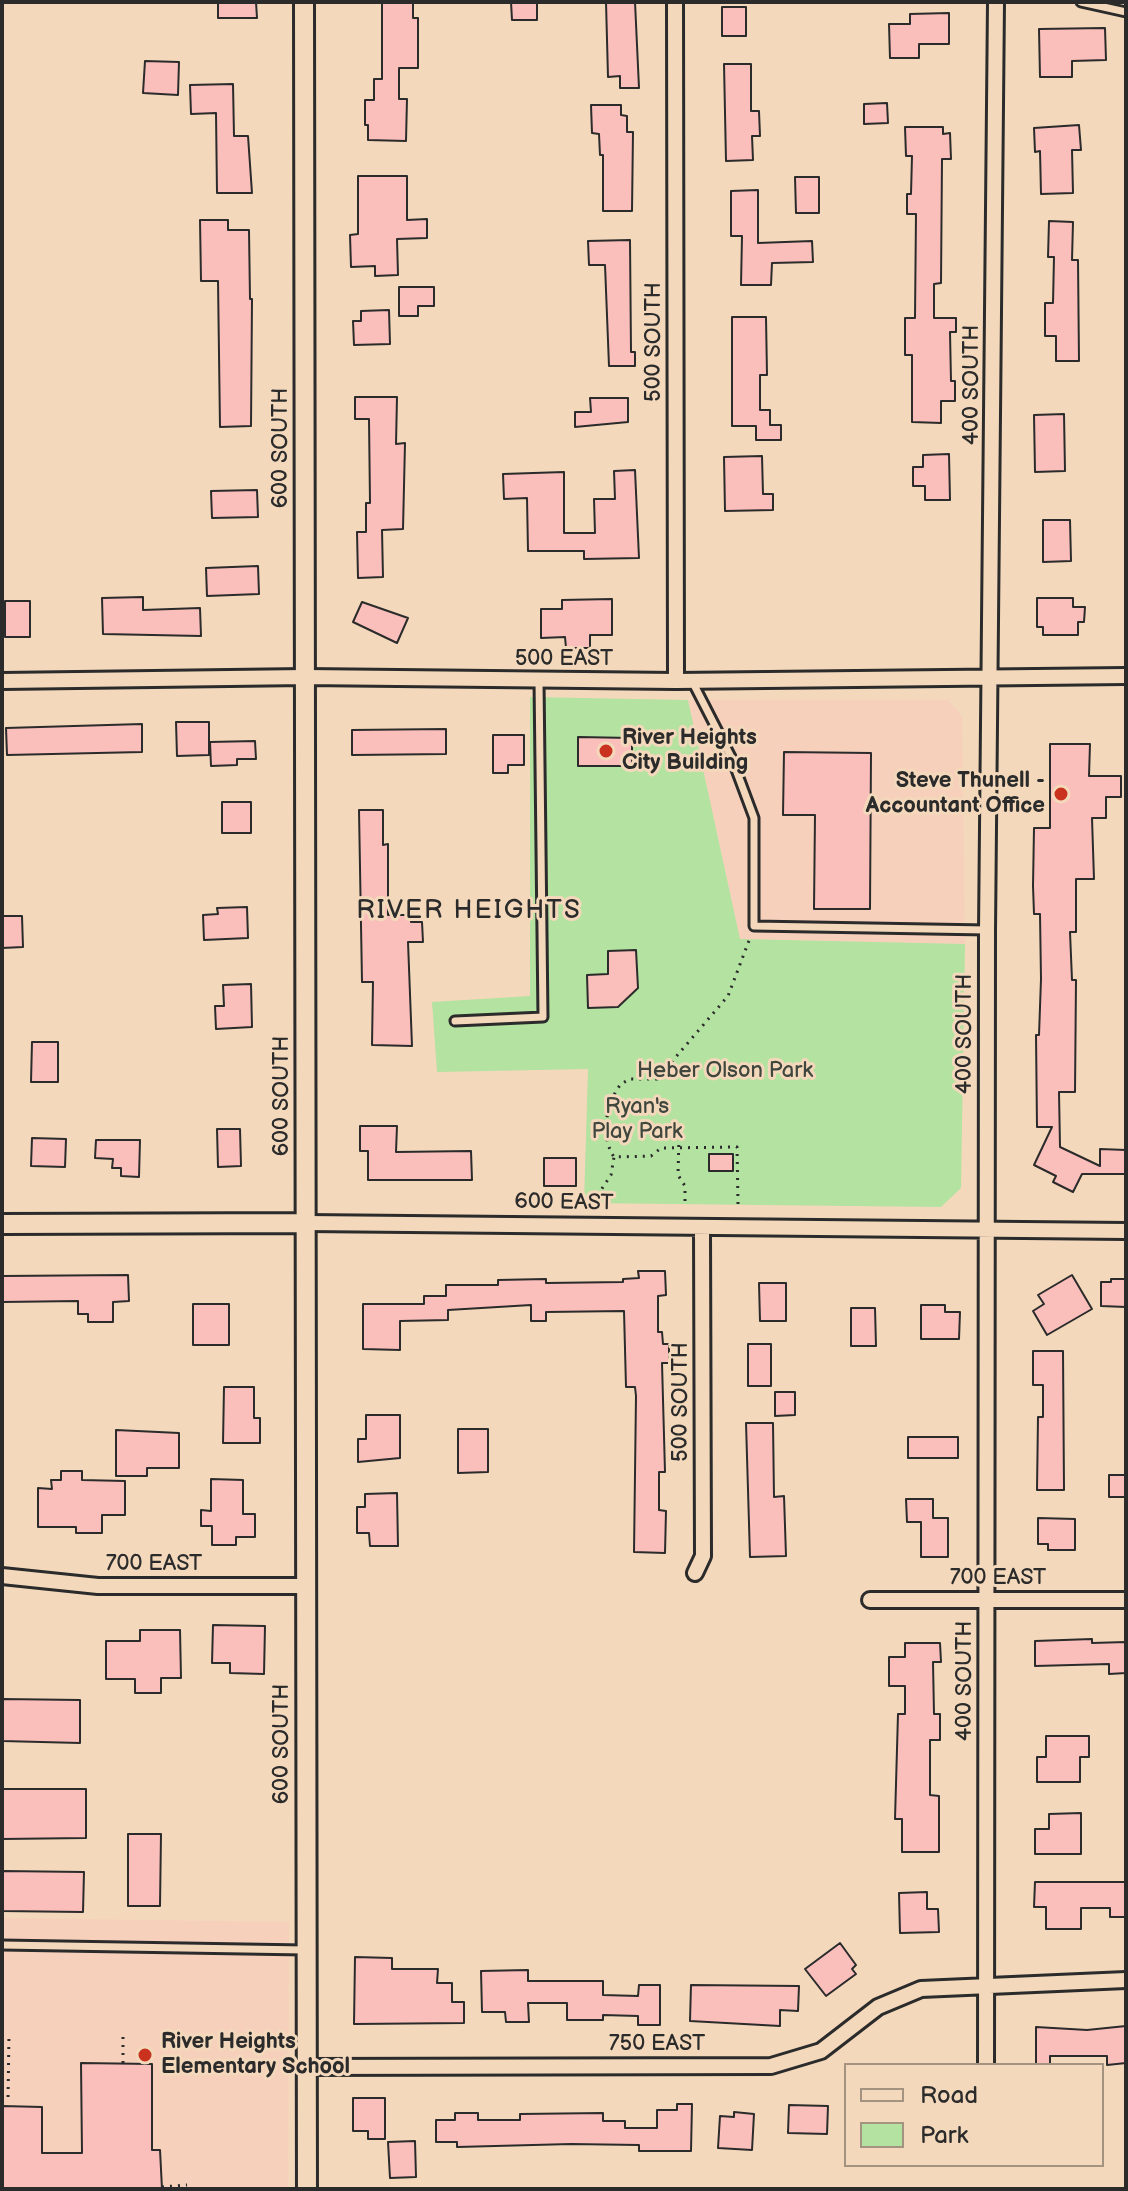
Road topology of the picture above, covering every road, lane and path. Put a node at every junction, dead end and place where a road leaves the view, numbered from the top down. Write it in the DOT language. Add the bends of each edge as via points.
graph roads {
  1 [pos="304,2"];
  2 [pos="675,2"];
  3 [pos="996,2"];
  4 [pos="1081,2"];
  5 [pos="1126,12"];
  6 [pos="1126,676"];
  7 [pos="305,677"];
  8 [pos="992,677"];
  9 [pos="2,681"];
  10 [pos="539,681"];
  11 [pos="676,681"];
  12 [pos="692,681"];
  13 [pos="754,926"];
  14 [pos="987,930"];
  15 [pos="455,1021"];
  16 [pos="679,1137"];
  17 [pos="679,1148"];
  18 [pos="614,1157"];
  19 [pos="593,1202"];
  20 [pos="685,1204"];
  21 [pos="738,1204"];
  22 [pos="306,1223"];
  23 [pos="2,1224"];
  24 [pos="702,1229"];
  25 [pos="988,1231"];
  26 [pos="1126,1231"];
  27 [pos="695,1573"];
  28 [pos="2,1576"];
  29 [pos="306,1586"];
  30 [pos="870,1600"];
  31 [pos="987,1600"];
  32 [pos="1126,1600"];
  33 [pos="2,1945"];
  34 [pos="307,1950"];
  35 [pos="1126,1980"];
  36 [pos="986,1984"];
  37 [pos="9,2034"];
  38 [pos="123,2034"];
  39 [pos="123,2063"];
  40 [pos="986,2063"];
  41 [pos="307,2067"];
  42 [pos="2,2099"];
  43 [pos="187,2185"];
  44 [pos="162,2187"];
  45 [pos="307,2189"];
  1 -- 7 [label="street, 600 SOUTH"];
  2 -- 11 [label="street, 500 SOUTH"];
  3 -- 8 [label="street, 400 SOUTH"];
  4 -- 5 [label="lane"];
  6 -- 8 [label="street, 500 EAST"];
  7 -- 9 [label="street, 500 EAST"];
  7 -- 10 [label="street, 500 EAST"];
  7 -- 22 [label="street, 600 SOUTH"];
  8 -- 12 [label="street, 500 EAST"];
  8 -- 14 [label="street, 400 SOUTH"];
  10 -- 11 [label="street, 500 EAST"];
  10 -- 15 [label="lane" via="543,1017"];
  11 -- 12 [label="street, 500 EAST"];
  12 -- 13 [label="lane" via="732,759 754,818"];
  13 -- 14 [label="lane"];
  13 -- 18 [label="path" via="728,996 657,1079 630,1079 616,1090 606,1128"];
  14 -- 25 [label="street, 400 SOUTH"];
  16 -- 17 [label="path"];
  17 -- 18 [label="path" via="661,1148 651,1156"];
  17 -- 20 [label="path"];
  17 -- 21 [label="path" via="737,1147"];
  18 -- 19 [label="path" via="611,1175"];
  22 -- 23 [label="street, 600 EAST"];
  22 -- 24 [label="street, 600 EAST"];
  22 -- 29 [label="street, 600 SOUTH"];
  24 -- 25 [label="street, 600 EAST"];
  24 -- 27 [label="street, 500 SOUTH" via="703,1556"];
  25 -- 26 [label="street, 600 EAST"];
  25 -- 31 [label="street, 400 SOUTH"];
  28 -- 29 [label="street, 700 EAST" via="98,1586"];
  29 -- 34 [label="street, 600 SOUTH"];
  30 -- 31 [label="street, 700 EAST"];
  31 -- 32 [label="street, 700 EAST"];
  31 -- 36 [label="street, 400 SOUTH"];
  33 -- 34 [label="lane"];
  34 -- 41 [label="street, 600 SOUTH"];
  35 -- 36 [label="street, 750 EAST"];
  36 -- 40 [label="street, 400 SOUTH"];
  36 -- 41 [label="street, 750 EAST" via="921,1989 878,2007 821,2051 771,2066"];
  37 -- 42 [label="path" via="8,2099"];
  38 -- 39 [label="path"];
  41 -- 45 [label="street, 600 SOUTH"];
  43 -- 44 [label="path"];
}
